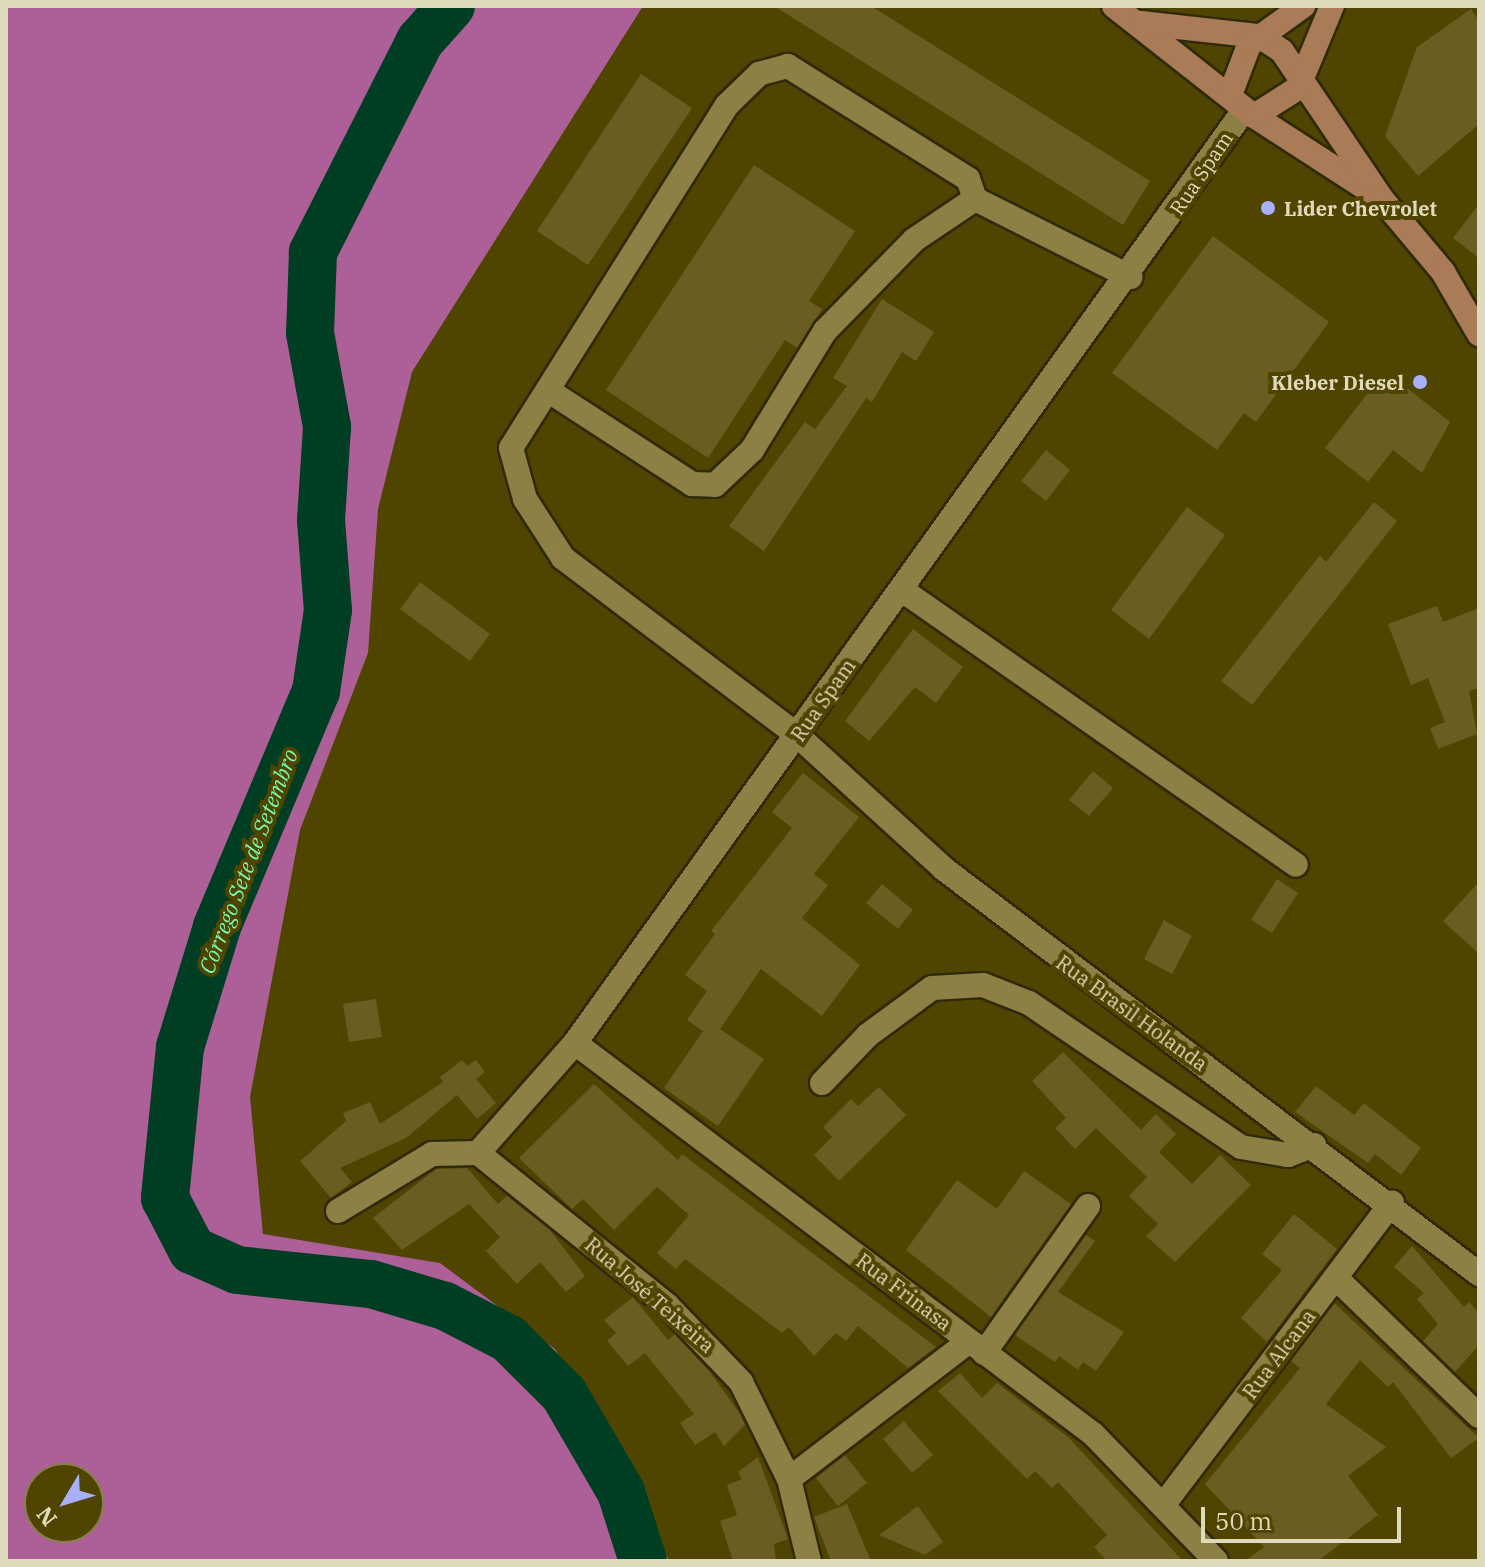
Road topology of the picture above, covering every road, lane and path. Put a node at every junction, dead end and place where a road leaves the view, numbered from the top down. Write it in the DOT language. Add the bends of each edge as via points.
graph roads {
  1 [pos="1114,6"];
  2 [pos="1303,6"];
  3 [pos="1332,6"];
  4 [pos="1141,23"];
  5 [pos="1259,36"];
  6 [pos="1305,76"];
  7 [pos="1243,107"];
  8 [pos="1381,198"];
  9 [pos="975,199"];
  10 [pos="1130,277"];
  11 [pos="1479,334"];
  12 [pos="549,391"];
  13 [pos="902,590"];
  14 [pos="798,736"];
  15 [pos="1296,865"];
  16 [pos="575,1043"];
  17 [pos="822,1083"];
  18 [pos="1314,1145"];
  19 [pos="478,1153"];
  20 [pos="1392,1202"];
  21 [pos="1088,1206"];
  22 [pos="338,1211"];
  23 [pos="1479,1274"];
  24 [pos="1337,1279"];
  25 [pos="976,1347"];
  26 [pos="1479,1416"];
  27 [pos="789,1479"];
  28 [pos="1164,1504"];
  29 [pos="809,1561"];
  30 [pos="1216,1561"];
  1 -- 4 [label="main road"];
  2 -- 5 [label="main road"];
  3 -- 6 [label="main road"];
  4 -- 5 [label="main road"];
  4 -- 7 [label="main road"];
  5 -- 6 [label="main road"];
  5 -- 7 [label="main road" via="1234,68"];
  6 -- 7 [label="main road" via="1279,106"];
  6 -- 8 [label="main road"];
  7 -- 8 [label="main road"];
  7 -- 10 [label="street, Rua Spam"];
  8 -- 11 [label="main road" via="1443,272"];
  9 -- 10 [label="street"];
  9 -- 12 [label="street" via="914,240 825,331 752,450 715,485 692,484"];
  9 -- 12 [label="street, Rua Brasil Holanda" via="968,179 797,71 788,66 759,74 727,105"];
  10 -- 13 [label="street, Rua Spam"];
  12 -- 14 [label="street, Rua Brasil Holanda" via="511,448 511,467 545,538 646,627"];
  13 -- 14 [label="street, Rua Spam"];
  13 -- 15 [label="street"];
  14 -- 16 [label="street, Rua Spam"];
  14 -- 18 [label="street, Rua Brasil Holanda" via="944,869"];
  16 -- 19 [label="street, Rua Spam"];
  16 -- 25 [label="street, Rua Frinasa"];
  17 -- 18 [label="street" via="868,1035 932,988 983,985 1053,1018 1241,1147 1274,1155"];
  18 -- 20 [label="street, Rua Brasil Holanda"];
  19 -- 22 [label="street" via="432,1154"];
  19 -- 27 [label="street, Rua José Teixeira" via="719,1355 741,1382"];
  20 -- 23 [label="street, Rua Brasil Holanda"];
  20 -- 24 [label="street, Rua Alcana"];
  21 -- 25 [label="street"];
  24 -- 26 [label="street"];
  24 -- 28 [label="street, Rua Alcana"];
  25 -- 27 [label="street"];
  25 -- 28 [label="street, Rua Frinasa" via="1093,1434"];
  27 -- 29 [label="street, Rua José Teixeira"];
  28 -- 30 [label="street, Rua Frinasa"];
}
